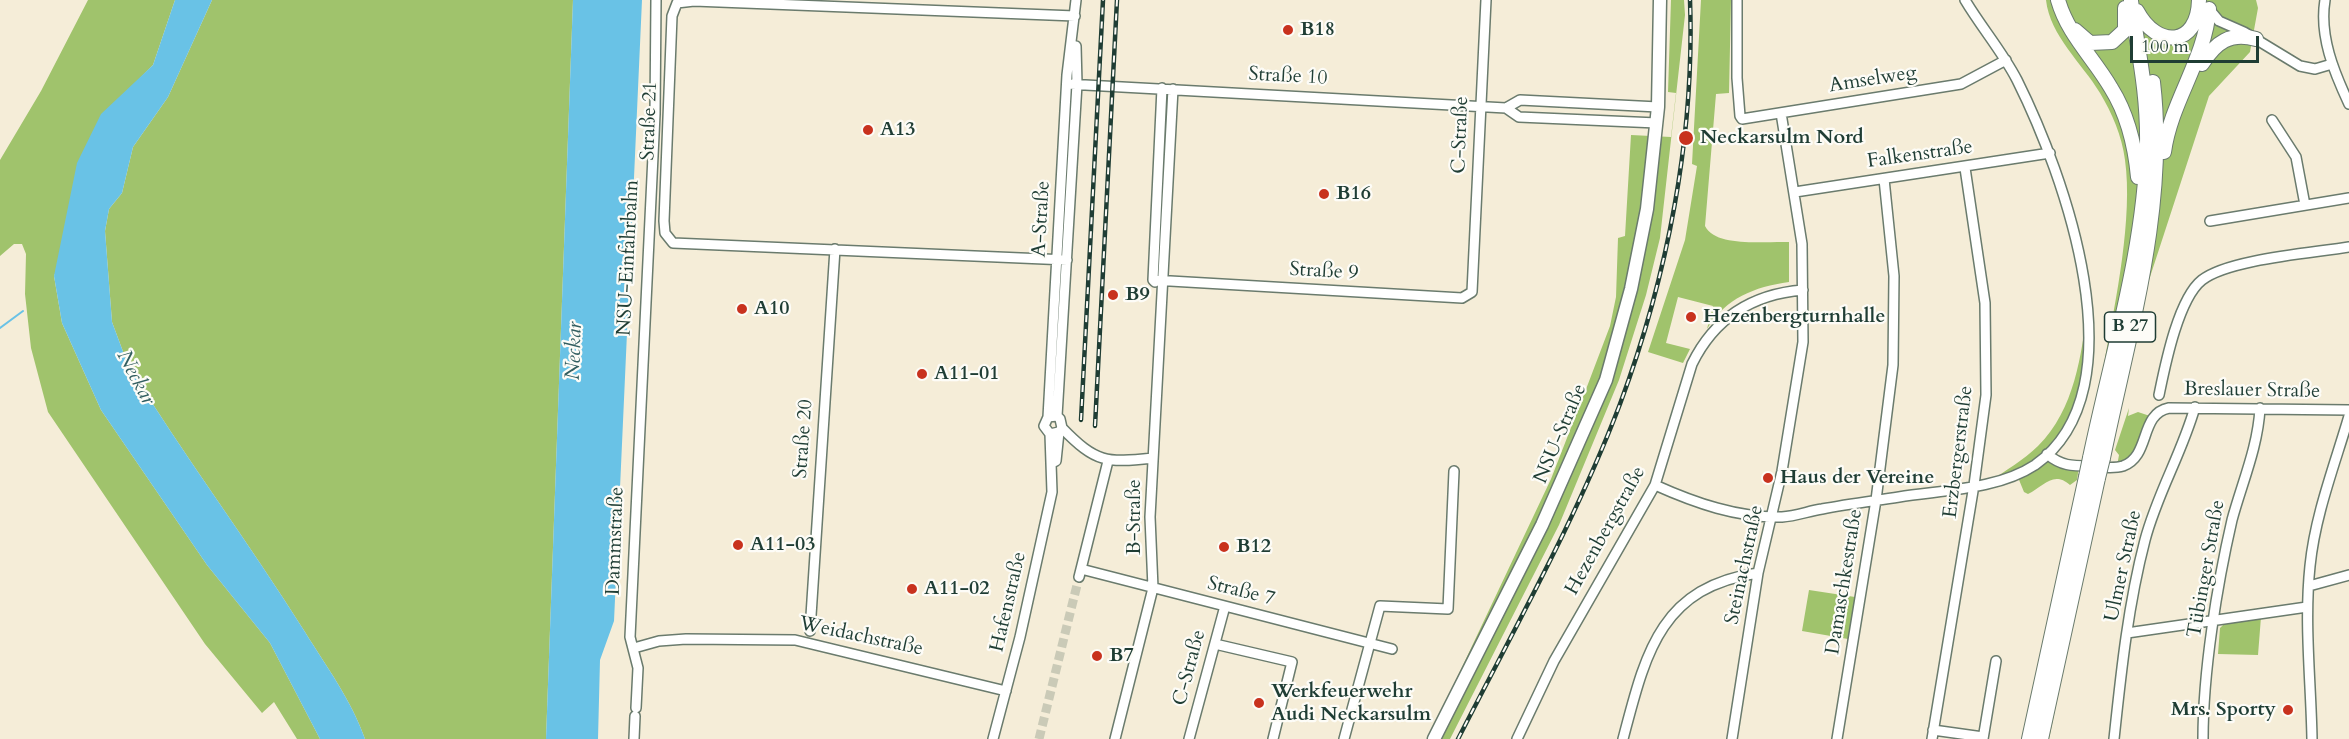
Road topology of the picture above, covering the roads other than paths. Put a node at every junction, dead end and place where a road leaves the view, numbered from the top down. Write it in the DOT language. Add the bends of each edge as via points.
graph roads {
  1 [pos="656,0"];
  2 [pos="1076,0"];
  3 [pos="1486,0"];
  4 [pos="1660,0"];
  5 [pos="1737,0"];
  6 [pos="1965,0"];
  7 [pos="2129,0"];
  8 [pos="2325,0"];
  9 [pos="768,2"];
  10 [pos="2059,3"];
  11 [pos="2205,3"];
  12 [pos="2140,17"];
  13 [pos="1075,20"];
  14 [pos="2256,39"];
  15 [pos="2006,60"];
  16 [pos="2332,64"];
  17 [pos="2187,81"];
  18 [pos="1072,84"];
  19 [pos="1162,88"];
  20 [pos="1173,89"];
  21 [pos="2349,104"];
  22 [pos="1480,107"];
  23 [pos="1658,107"];
  24 [pos="1506,108"];
  25 [pos="1781,113"];
  26 [pos="2272,120"];
  27 [pos="1657,123"];
  28 [pos="2050,153"];
  29 [pos="1965,168"];
  30 [pos="1884,179"];
  31 [pos="1795,192"];
  32 [pos="2154,195"];
  33 [pos="2349,198"];
  34 [pos="2305,206"];
  35 [pos="2210,221"];
  36 [pos="2349,247"];
  37 [pos="835,249"];
  38 [pos="1062,260"];
  39 [pos="2131,266"];
  40 [pos="1474,272"];
  41 [pos="1158,280"];
  42 [pos="1803,290"];
  43 [pos="641,374"];
  44 [pos="2158,395"];
  45 [pos="2194,407"];
  46 [pos="2260,408"];
  47 [pos="2349,410"];
  48 [pos="1052,416"];
  49 [pos="2349,416"];
  50 [pos="1057,431"];
  51 [pos="2047,454"];
  52 [pos="1153,458"];
  53 [pos="2096,458"];
  54 [pos="1108,461"];
  55 [pos="1052,467"];
  56 [pos="1454,471"];
  57 [pos="2092,477"];
  58 [pos="1655,485"];
  59 [pos="1974,485"];
  60 [pos="1876,500"];
  61 [pos="1773,516"];
  62 [pos="1758,573"];
  63 [pos="2349,575"];
  64 [pos="2309,586"];
  65 [pos="1153,588"];
  66 [pos="1225,606"];
  67 [pos="2307,607"];
  68 [pos="2214,622"];
  69 [pos="810,631"];
  70 [pos="2127,633"];
  71 [pos="1215,644"];
  72 [pos="1370,644"];
  73 [pos="634,648"];
  74 [pos="1392,649"];
  75 [pos="1996,661"];
  76 [pos="2055,680"];
  77 [pos="1006,691"];
  78 [pos="1933,734"];
  79 [pos="1983,738"];
  80 [pos="634,739"];
  81 [pos="993,739"];
  82 [pos="1115,739"];
  83 [pos="1189,739"];
  84 [pos="1273,739"];
  85 [pos="1344,739"];
  86 [pos="1434,739"];
  87 [pos="1517,739"];
  88 [pos="1623,739"];
  89 [pos="1732,739"];
  90 [pos="1837,739"];
  91 [pos="2029,739"];
  92 [pos="2041,739"];
  93 [pos="2048,739"];
  94 [pos="2114,739"];
  95 [pos="2203,739"];
  96 [pos="2312,739"];
  1 -- 43 [label="street, NSU-Einfahrbahn" via="655,114"];
  2 -- 13 [label="street, A-Straße"];
  3 -- 22 [label="street, C-Straße"];
  4 -- 23 [label="main road, NSU-Straße"];
  5 -- 25 [label="street, Amselweg" via="1741,118"];
  6 -- 15 [label="street"];
  7 -- 10 [label="highway" via="2125,30 2105,45 2082,38"];
  7 -- 12 [label="highway, B 27"];
  7 -- 39 [label="highway, B 27" via="2143,67 2147,145 2143,200"];
  8 -- 16 [label="street" via="2324,29"];
  9 -- 13 [label="street, Straße 21"];
  9 -- 37 [label="street, Straße 21" via="677,3 672,16 665,233 673,243"];
  10 -- 39 [label="highway" via="2073,35 2111,87 2132,136 2139,179"];
  11 -- 12 [label="highway" via="2193,26 2176,37 2154,33"];
  11 -- 14 [label="street" via="2219,21"];
  11 -- 17 [label="highway" via="2204,43"];
  12 -- 32 [label="highway, B 27" via="2156,102"];
  13 -- 18 [label="street, A-Straße"];
  14 -- 16 [label="street" via="2300,66 2315,69"];
  14 -- 17 [label="highway" via="2226,38 2210,51"];
  15 -- 25 [label="street, Amselweg" via="1961,84"];
  15 -- 28 [label="street"];
  16 -- 21 [label="street"];
  17 -- 32 [label="highway" via="2168,125"];
  18 -- 19 [label="street, Straße 10"];
  18 -- 38 [label="street, A-Straße"];
  19 -- 20 [label="street, Straße 10"];
  19 -- 41 [label="street"];
  20 -- 22 [label="street, Straße 10"];
  20 -- 41 [label="street"];
  22 -- 24 [label="street, Straße 10"];
  22 -- 40 [label="street, C-Straße"];
  23 -- 24 [label="street" via="1520,100"];
  23 -- 27 [label="main road, NSU-Straße"];
  24 -- 27 [label="street" via="1519,117"];
  25 -- 31 [label="street, Steinachstraße"];
  26 -- 34 [label="street" via="2296,157"];
  27 -- 86 [label="main road, NSU-Straße" via="1647,209 1631,289 1606,380 1542,525"];
  28 -- 29 [label="street, Falkenstraße"];
  28 -- 51 [label="street" via="2083,276 2090,339 2079,403 2067,428"];
  29 -- 30 [label="street, Falkenstraße"];
  29 -- 59 [label="street, Erzbergerstraße" via="1987,327 1986,395"];
  30 -- 31 [label="street, Falkenstraße"];
  30 -- 60 [label="street, Damaschkestraße" via="1895,323 1890,405"];
  31 -- 42 [label="street, Steinachstraße"];
  32 -- 53 [label="highway, B 27" via="2149,240"];
  33 -- 34 [label="street"];
  34 -- 35 [label="street"];
  36 -- 44 [label="street" via="2238,266 2202,280 2179,320"];
  37 -- 38 [label="street, Straße 21"];
  37 -- 69 [label="street, Straße 20"];
  38 -- 48 [label="street, A-Straße"];
  39 -- 53 [label="highway, B 27"];
  40 -- 41 [label="street, Straße 9" via="1472,292 1462,298"];
  41 -- 52 [label="street, B-Straße" via="1162,291"];
  42 -- 58 [label="street, Hezenbergstraße" via="1750,302 1722,321 1706,338 1692,364"];
  42 -- 61 [label="street, Steinachstraße" via="1803,342"];
  43 -- 73 [label="street, Dammstraße" via="630,637"];
  45 -- 46 [label="street, Breslauer Straße"];
  45 -- 51 [label="street, Breslauer Straße" via="2157,412 2137,456 2122,466 2068,466"];
  45 -- 70 [label="street, Ulmer Straße" via="2155,507 2137,572"];
  46 -- 47 [label="street, Breslauer Straße"];
  46 -- 68 [label="street, Tübinger Straße" via="2257,438 2226,545"];
  48 -- 50 [label="street, A-Straße" via="1063,423"];
  48 -- 50 [label="street, A-Straße" via="1044,426"];
  49 -- 64 [label="street" via="2314,541"];
  50 -- 54 [label="street"];
  50 -- 55 [label="street, A-Straße" via="1056,461"];
  51 -- 59 [label="street" via="2017,475"];
  52 -- 54 [label="street"];
  52 -- 65 [label="street, B-Straße"];
  53 -- 57 [label="highway, B 27, bridge"];
  54 -- 65 [label="street, Straße 7" via="1080,573"];
  55 -- 77 [label="street, Hafenstraße" via="1050,504"];
  56 -- 72 [label="street" via="1448,609 1380,606"];
  57 -- 76 [label="highway, B 27"];
  57 -- 91 [label="highway, B 27"];
  58 -- 61 [label="street" via="1703,504"];
  58 -- 87 [label="street, Hezenbergstraße" via="1554,662"];
  59 -- 60 [label="street"];
  59 -- 78 [label="street, Erzbergerstraße"];
  60 -- 61 [label="street"];
  60 -- 90 [label="street, Damaschkestraße"];
  61 -- 62 [label="street, Steinachstraße"];
  62 -- 88 [label="street" via="1710,586 1689,598 1669,618 1646,657"];
  62 -- 89 [label="street, Steinachstraße"];
  63 -- 64 [label="street"];
  64 -- 67 [label="street"];
  65 -- 66 [label="street, Straße 7"];
  65 -- 82 [label="street, B-Straße"];
  66 -- 71 [label="street, C-Straße"];
  66 -- 72 [label="street, Straße 7"];
  67 -- 68 [label="street"];
  67 -- 96 [label="street"];
  68 -- 70 [label="street"];
  68 -- 95 [label="street, Tübinger Straße"];
  70 -- 94 [label="street, Ulmer Straße"];
  71 -- 83 [label="street, C-Straße"];
  71 -- 84 [label="street" via="1292,662"];
  72 -- 74 [label="street, Straße 7"];
  72 -- 85 [label="street"];
  73 -- 77 [label="street, Weidachstraße" via="686,639 795,640"];
  73 -- 80 [label="street, Dammstraße" via="638,668"];
  75 -- 79 [label="street"];
  76 -- 92 [label="highway, B 27"];
  76 -- 93 [label="highway"];
  77 -- 81 [label="street, Hafenstraße"];
  78 -- 79 [label="street"];
}
